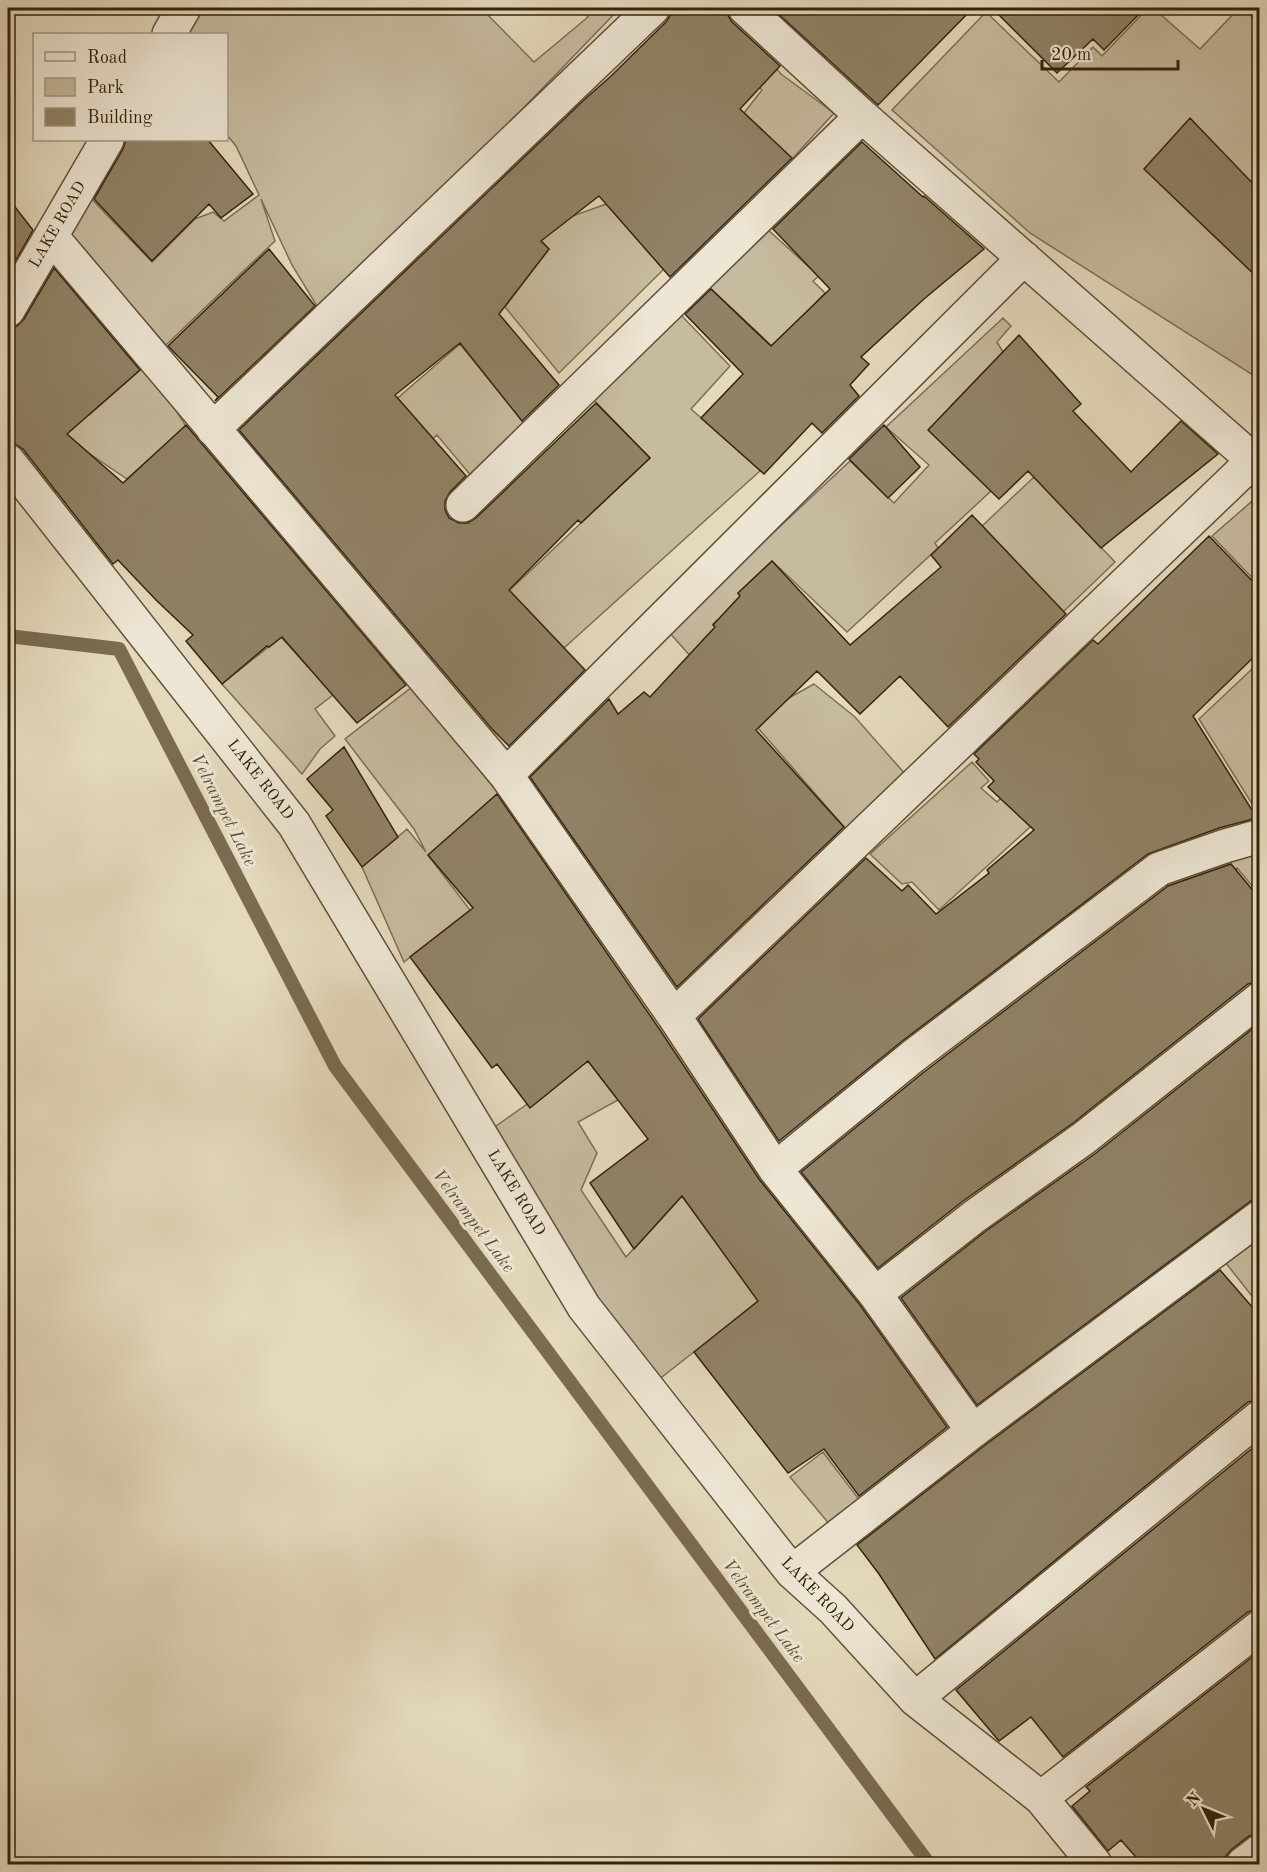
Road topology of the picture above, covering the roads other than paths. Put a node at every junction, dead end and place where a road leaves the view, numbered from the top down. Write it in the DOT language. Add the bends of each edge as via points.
graph roads {
  1 [pos="184,8"];
  2 [pos="653,8"];
  3 [pos="745,8"];
  4 [pos="170,33"];
  5 [pos="862,116"];
  6 [pos="106,141"];
  7 [pos="51,236"];
  8 [pos="1024,258"];
  9 [pos="8,310"];
  10 [pos="213,429"];
  11 [pos="8,461"];
  12 [pos="1257,463"];
  13 [pos="464,505"];
  14 [pos="506,775"];
  15 [pos="1260,836"];
  16 [pos="1260,999"];
  17 [pos="674,1016"];
  18 [pos="775,1169"];
  19 [pos="1260,1217"];
  20 [pos="874,1294"];
  21 [pos="1260,1417"];
  22 [pos="973,1431"];
  23 [pos="792,1572"];
  24 [pos="1260,1628"];
  25 [pos="915,1699"];
  26 [pos="1041,1798"];
  27 [pos="1260,1851"];
  28 [pos="1095,1864"];
  29 [pos="1243,1864"];
  1 -- 4 [label="street"];
  2 -- 10 [label="street"];
  3 -- 5 [label="street"];
  5 -- 8 [label="street"];
  5 -- 13 [label="street"];
  6 -- 7 [label="street, LAKE ROAD"];
  7 -- 9 [label="street, LAKE ROAD"];
  7 -- 10 [label="street"];
  8 -- 12 [label="street"];
  8 -- 14 [label="street"];
  10 -- 14 [label="street"];
  11 -- 23 [label="street, LAKE ROAD" via="294,824 584,1306"];
  12 -- 17 [label="street"];
  14 -- 17 [label="street"];
  15 -- 18 [label="street" via="1159,869 912,1057"];
  16 -- 20 [label="street" via="1084,1138"];
  17 -- 18 [label="street"];
  18 -- 20 [label="street"];
  19 -- 22 [label="street"];
  20 -- 22 [label="street"];
  21 -- 25 [label="street"];
  22 -- 23 [label="street"];
  23 -- 25 [label="street, LAKE ROAD" via="833,1609"];
  24 -- 26 [label="street"];
  25 -- 26 [label="street, LAKE ROAD"];
  26 -- 28 [label="street, LAKE ROAD"];
  27 -- 29 [label="street"];
}
